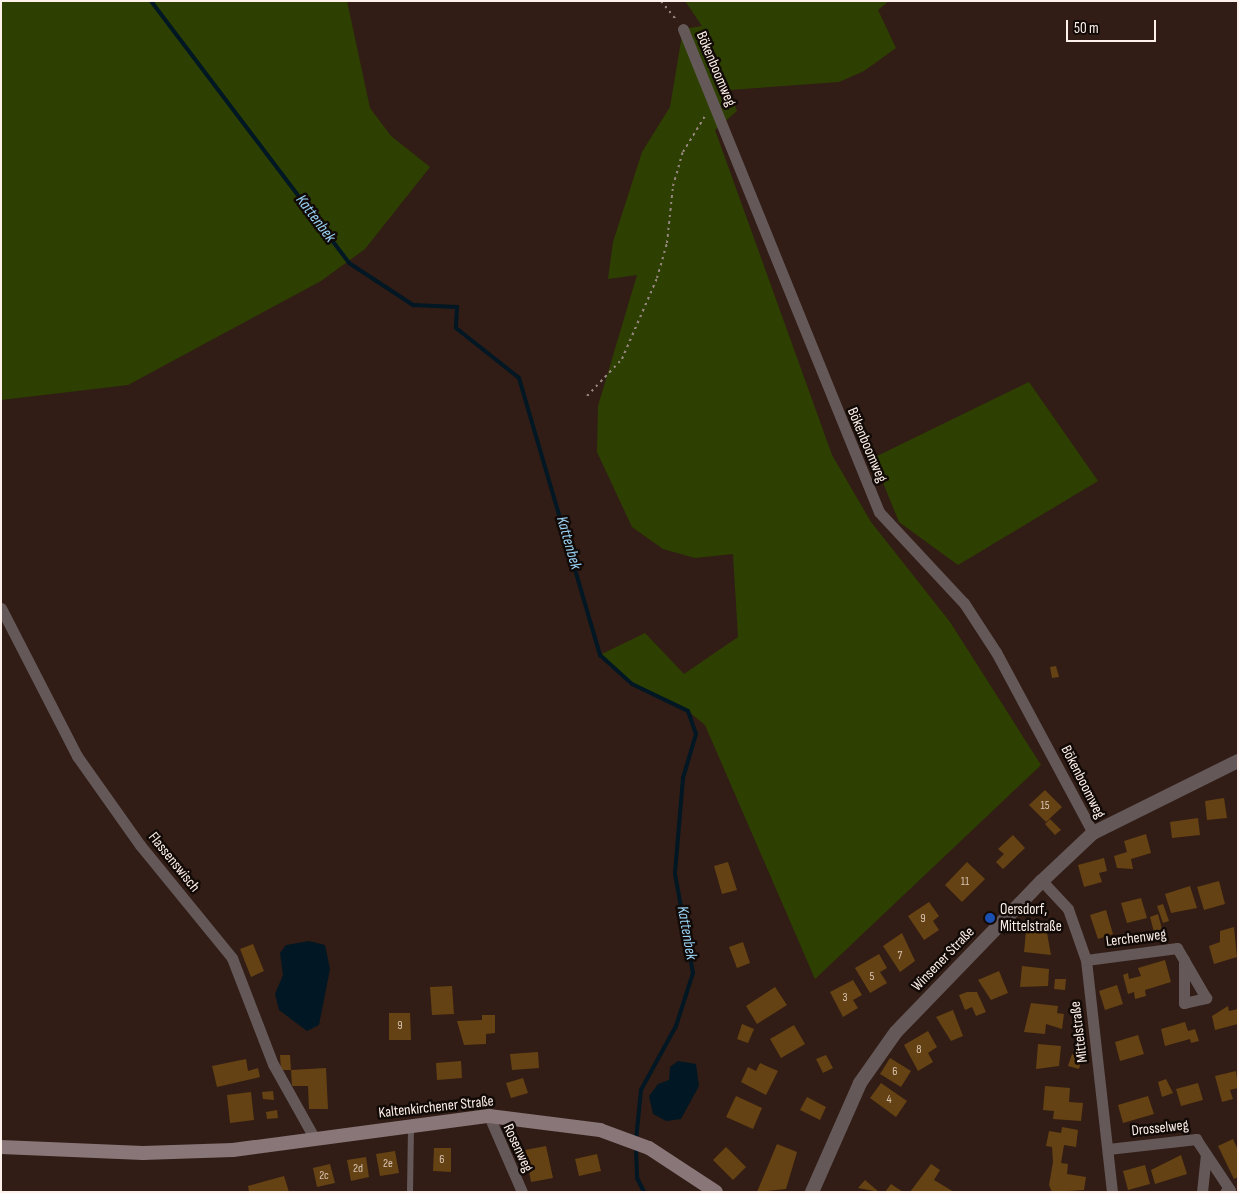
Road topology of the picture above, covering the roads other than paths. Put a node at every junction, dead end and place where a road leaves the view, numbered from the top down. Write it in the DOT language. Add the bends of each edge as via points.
graph roads {
  1 [pos="683,29"];
  2 [pos="1,608"];
  3 [pos="1238,762"];
  4 [pos="1093,833"];
  5 [pos="1042,881"];
  6 [pos="1086,960"];
  7 [pos="1184,960"];
  8 [pos="489,1116"];
  9 [pos="411,1124"];
  10 [pos="315,1139"];
  11 [pos="1,1147"];
  12 [pos="1108,1149"];
  13 [pos="1206,1154"];
  14 [pos="410,1192"];
  15 [pos="522,1192"];
  16 [pos="716,1192"];
  17 [pos="812,1192"];
  18 [pos="1112,1192"];
  19 [pos="1202,1192"];
  20 [pos="1225,1192"];
  1 -- 4 [label="street, Bökenboomweg" via="879,512 964,603 996,652"];
  2 -- 10 [label="street, Flassenswisch" via="77,756 140,845 232,958 273,1064"];
  3 -- 4 [label="street, Winsener Straße"];
  4 -- 5 [label="street, Winsener Straße"];
  5 -- 6 [label="street, Mittelstraße" via="1068,909"];
  5 -- 17 [label="street, Winsener Straße" via="896,1032 860,1083"];
  6 -- 7 [label="street, Lerchenweg" via="1176,948"];
  6 -- 12 [label="street, Mittelstraße"];
  8 -- 9 [label="main road, Kaltenkirchener Straße"];
  8 -- 15 [label="street, Rosenweg"];
  8 -- 16 [label="main road, Kaltenkirchener Straße" via="549,1120 622,1138 649,1148"];
  9 -- 10 [label="main road, Kaltenkirchener Straße"];
  9 -- 14 [label="lane"];
  10 -- 11 [label="main road, Kaltenkirchener Straße" via="232,1150 143,1153"];
  12 -- 13 [label="street, Drosselweg" via="1196,1138"];
  12 -- 18 [label="street, Mittelstraße"];
  13 -- 19 [label="street"];
  13 -- 20 [label="street, Drosselweg" via="1230,1190"];
}
